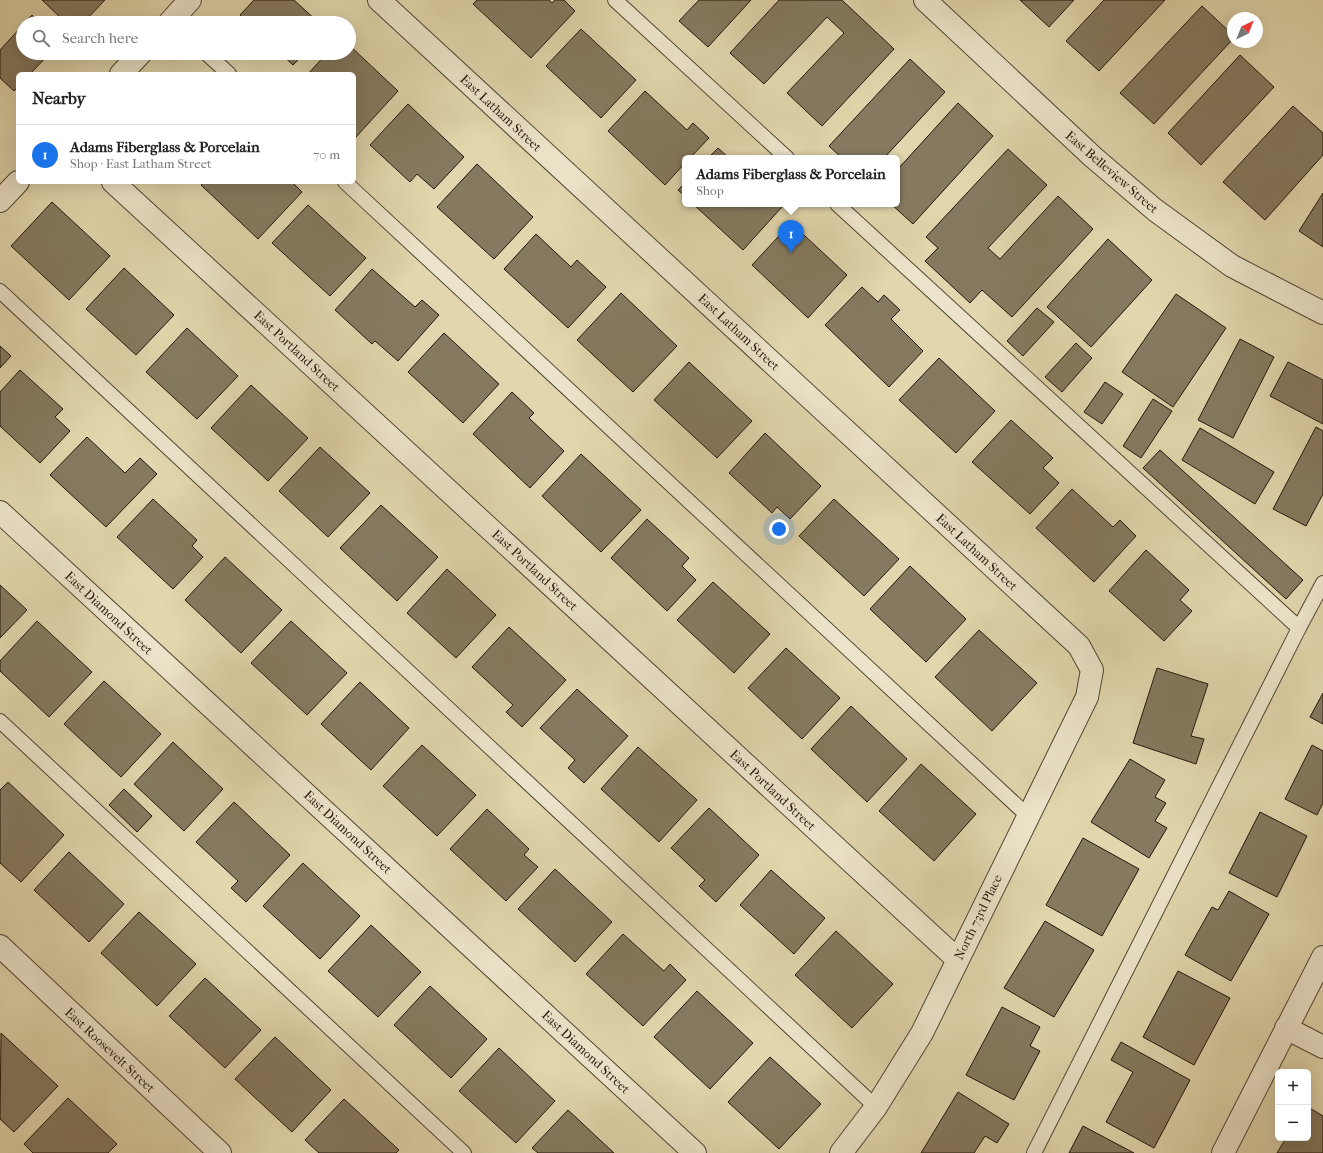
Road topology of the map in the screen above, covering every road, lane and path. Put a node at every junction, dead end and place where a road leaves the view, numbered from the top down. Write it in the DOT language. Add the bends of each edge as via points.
graph roads {
  1 [pos="190,0"];
  2 [pos="379,0"];
  3 [pos="615,0"];
  4 [pos="925,0"];
  5 [pos="176,16"];
  6 [pos="134,60"];
  7 [pos="214,60"];
  8 [pos="123,72"];
  9 [pos="227,72"];
  10 [pos="784,155"];
  11 [pos="16,184"];
  12 [pos="115,184"];
  13 [pos="347,184"];
  14 [pos="0,201"];
  15 [pos="840,207"];
  16 [pos="0,291"];
  17 [pos="1323,312"];
  18 [pos="0,512"];
  19 [pos="1323,583"];
  20 [pos="1299,628"];
  21 [pos="1092,670"];
  22 [pos="0,721"];
  23 [pos="1028,816"];
  24 [pos="0,946"];
  25 [pos="1323,957"];
  26 [pos="957,959"];
  27 [pos="1286,1028"];
  28 [pos="1323,1047"];
  29 [pos="876,1106"];
  30 [pos="220,1153"];
  31 [pos="464,1153"];
  32 [pos="695,1153"];
  33 [pos="841,1153"];
  34 [pos="1034,1153"];
  35 [pos="1223,1153"];
  1 -- 5 [label="street"];
  2 -- 21 [label="street, East Latham Street" via="1079,646"];
  3 -- 10 [label="lane"];
  4 -- 17 [label="street, East Belleview Street" via="1093,157 1155,210 1232,266"];
  6 -- 8 [label="street"];
  7 -- 9 [label="lane"];
  11 -- 14 [label="street"];
  12 -- 26 [label="street, East Portland Street"];
  13 -- 23 [label="lane"];
  15 -- 20 [label="lane"];
  16 -- 29 [label="lane"];
  18 -- 32 [label="street, East Diamond Street"];
  19 -- 20 [label="lane"];
  20 -- 34 [label="lane"];
  21 -- 23 [label="street, North 73rd Place" via="1087,697"];
  22 -- 31 [label="lane"];
  23 -- 26 [label="street, North 73rd Place"];
  24 -- 30 [label="street, East Roosevelt Street"];
  25 -- 27 [label="street"];
  26 -- 29 [label="street, North 73rd Place" via="922,1033"];
  27 -- 28 [label="street"];
  27 -- 35 [label="street"];
  29 -- 33 [label="street, North 73rd Place"];
}
